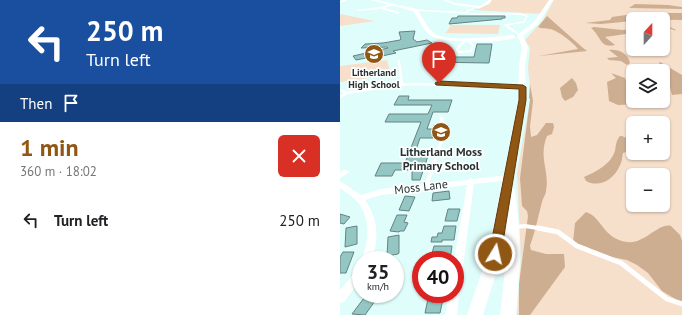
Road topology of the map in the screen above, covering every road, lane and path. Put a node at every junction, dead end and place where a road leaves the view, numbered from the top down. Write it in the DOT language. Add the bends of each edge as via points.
graph roads {
  1 [pos="346,0"];
  2 [pos="372,0"];
  3 [pos="444,0"];
  4 [pos="491,0"];
  5 [pos="551,0"];
  6 [pos="340,2"];
  7 [pos="393,4"];
  8 [pos="381,8"];
  9 [pos="472,9"];
  10 [pos="358,10"];
  11 [pos="415,10"];
  12 [pos="468,13"];
  13 [pos="385,15"];
  14 [pos="515,35"];
  15 [pos="468,40"];
  16 [pos="399,61"];
  17 [pos="402,85"];
  18 [pos="523,87"];
  19 [pos="340,90"];
  20 [pos="346,93"];
  21 [pos="340,97"];
  22 [pos="441,118"];
  23 [pos="508,178"];
  24 [pos="471,181"];
  25 [pos="340,184"];
  26 [pos="426,187"];
  27 [pos="359,198"];
  28 [pos="513,227"];
  29 [pos="370,251"];
  30 [pos="461,251"];
  31 [pos="352,284"];
  32 [pos="510,288"];
  33 [pos="340,298"];
  34 [pos="453,303"];
  35 [pos="682,304"];
  36 [pos="451,315"];
  37 [pos="474,315"];
  38 [pos="500,315"];
  39 [pos="508,315"];
  1 -- 6 [label="lane"];
  2 -- 7 [label="street"];
  3 -- 4 [label="street" via="479,8"];
  5 -- 14 [label="street" via="536,23 527,31"];
  7 -- 8 [label="street"];
  7 -- 11 [label="street"];
  8 -- 10 [label="street"];
  8 -- 13 [label="street" via="396,12"];
  9 -- 12 [label="lane"];
  11 -- 12 [label="lane"];
  11 -- 15 [label="street" via="434,36"];
  12 -- 14 [label="lane" via="526,16 524,22 505,26"];
  14 -- 15 [label="street"];
  14 -- 18 [label="street" via="525,47 522,65"];
  15 -- 15 [label="lane" via="473,45 471,51 459,52 457,50 460,45"];
  16 -- 17 [label="lane"];
  17 -- 18 [label="lane" via="439,83"];
  17 -- 20 [label="lane"];
  18 -- 23 [label="street"];
  19 -- 20 [label="lane"];
  20 -- 21 [label="lane"];
  22 -- 26 [label="lane" via="446,127"];
  23 -- 24 [label="street, Moss Lane"];
  23 -- 28 [label="street"];
  23 -- 37 [label="street" via="495,254"];
  24 -- 26 [label="street, Moss Lane"];
  24 -- 30 [label="street"];
  25 -- 27 [label="street"];
  26 -- 27 [label="street, Moss Lane" via="381,192"];
  27 -- 29 [label="street" via="369,214 373,231"];
  28 -- 32 [label="street"];
  28 -- 35 [label="lane" via="525,226 558,232 577,246 621,263 667,299"];
  31 -- 33 [label="street"];
  32 -- 38 [label="street"];
  32 -- 39 [label="street"];
  34 -- 36 [label="street"];
}
